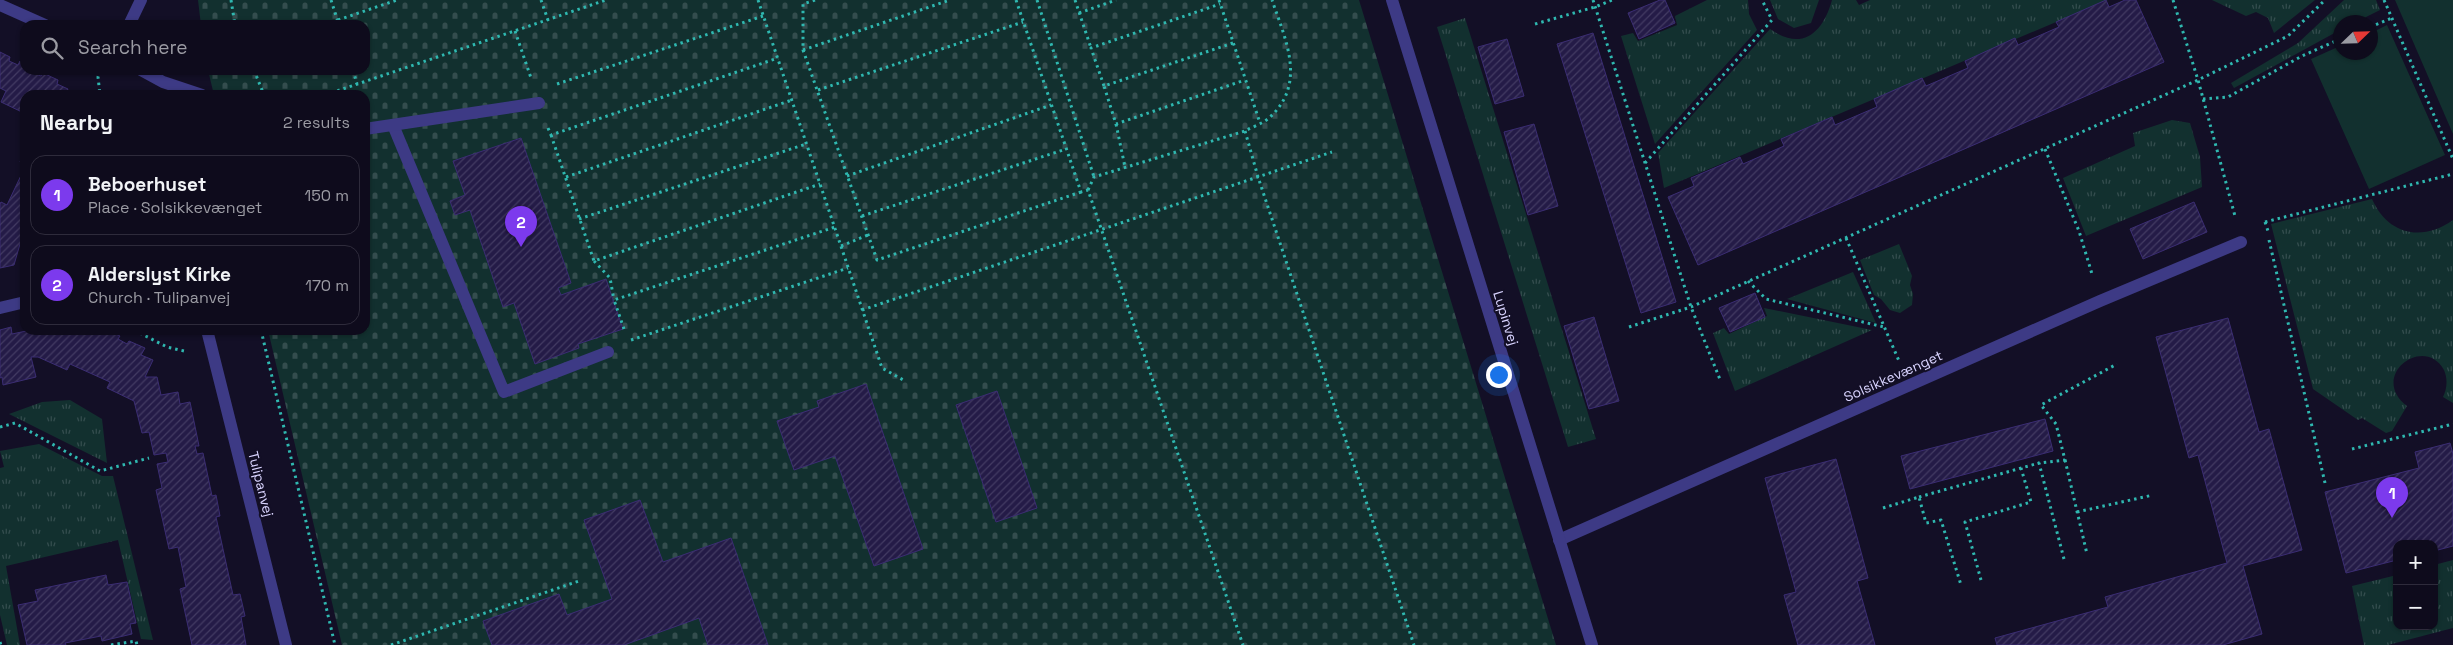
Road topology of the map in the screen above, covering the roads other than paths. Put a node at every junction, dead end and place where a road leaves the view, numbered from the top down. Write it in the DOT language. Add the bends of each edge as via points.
graph roads {
  1 [pos="141,0"];
  2 [pos="1392,0"];
  3 [pos="0,5"];
  4 [pos="34,20"];
  5 [pos="131,20"];
  6 [pos="150,75"];
  7 [pos="163,82"];
  8 [pos="164,90"];
  9 [pos="187,90"];
  10 [pos="537,97"];
  11 [pos="393,125"];
  12 [pos="370,128"];
  13 [pos="2241,242"];
  14 [pos="20,303"];
  15 [pos="0,308"];
  16 [pos="208,335"];
  17 [pos="608,352"];
  18 [pos="1559,540"];
  19 [pos="286,645"];
  20 [pos="1592,645"];
  1 -- 5 [label="street"];
  2 -- 18 [label="street, Lupinvej"];
  3 -- 4 [label="street"];
  6 -- 7 [label="street"];
  7 -- 8 [label="street"];
  7 -- 9 [label="street"];
  10 -- 11 [label="street"];
  11 -- 12 [label="street"];
  11 -- 17 [label="street" via="504,392"];
  13 -- 18 [label="street, Solsikkevænget"];
  14 -- 15 [label="street"];
  16 -- 19 [label="street, Tulipanvej"];
  18 -- 20 [label="street, Lupinvej"];
}
